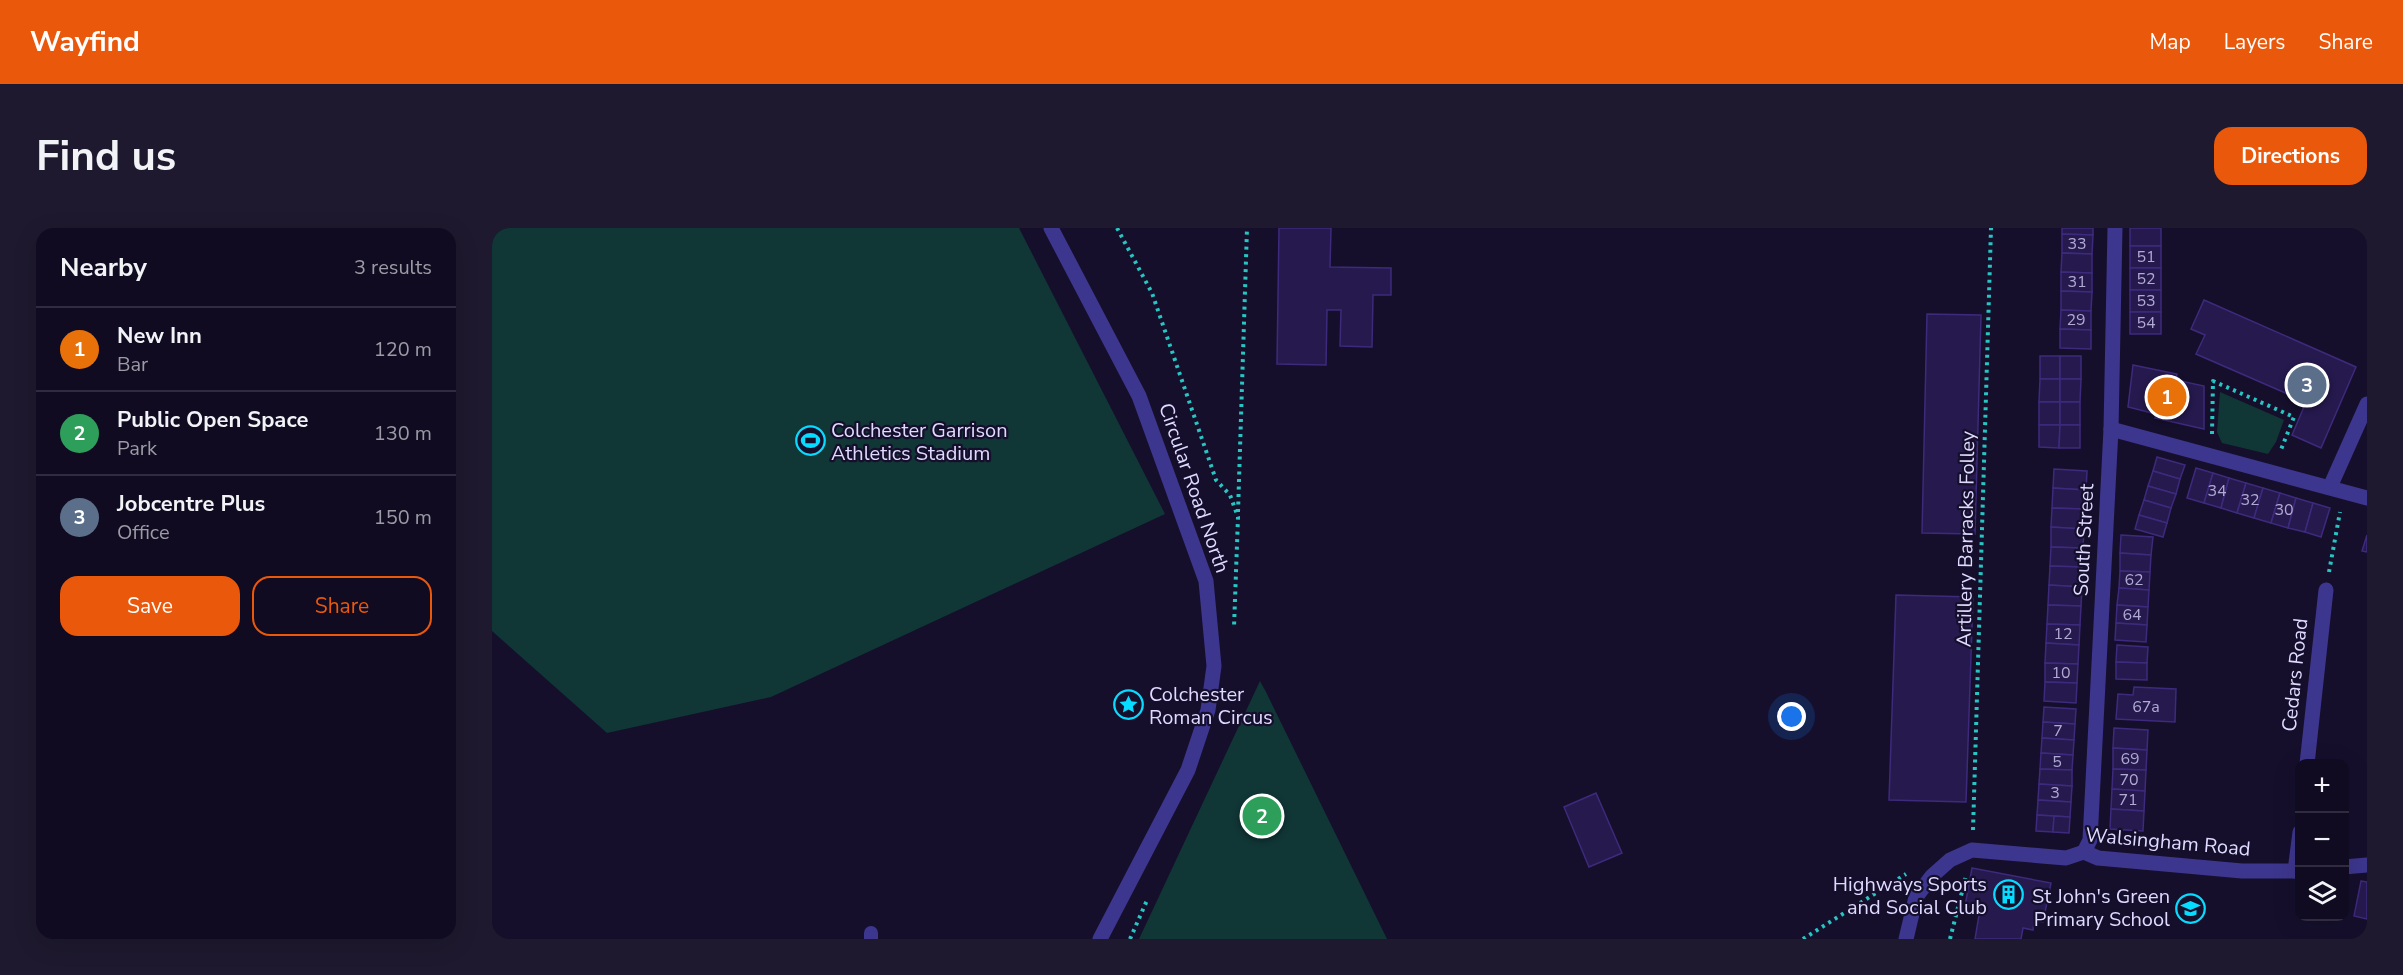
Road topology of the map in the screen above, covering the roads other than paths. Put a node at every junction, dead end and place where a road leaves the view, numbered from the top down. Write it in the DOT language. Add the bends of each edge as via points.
graph roads {
  1 [pos="1051,228"];
  2 [pos="2115,228"];
  3 [pos="2367,404"];
  4 [pos="2110,429"];
  5 [pos="2330,488"];
  6 [pos="2367,498"];
  7 [pos="2326,590"];
  8 [pos="2308,759"];
  9 [pos="2084,852"];
  10 [pos="2367,865"];
  11 [pos="2349,867"];
  12 [pos="2295,871"];
  13 [pos="1100,939"];
  14 [pos="1906,939"];
  1 -- 13 [label="street, Circular Road North" via="1139,396 1206,581 1214,666 1208,710 1188,770"];
  2 -- 4 [label="street, South Street"];
  3 -- 5 [label="street"];
  4 -- 5 [label="street"];
  4 -- 9 [label="street, South Street" via="2090,840"];
  5 -- 6 [label="street"];
  7 -- 8 [label="street, Cedars Road"];
  9 -- 12 [label="street, Walsingham Road" via="2098,858 2232,870"];
  9 -- 14 [label="street, Walsingham Road" via="2066,858 1972,850 1950,860 1916,897"];
  10 -- 11 [label="street"];
}
